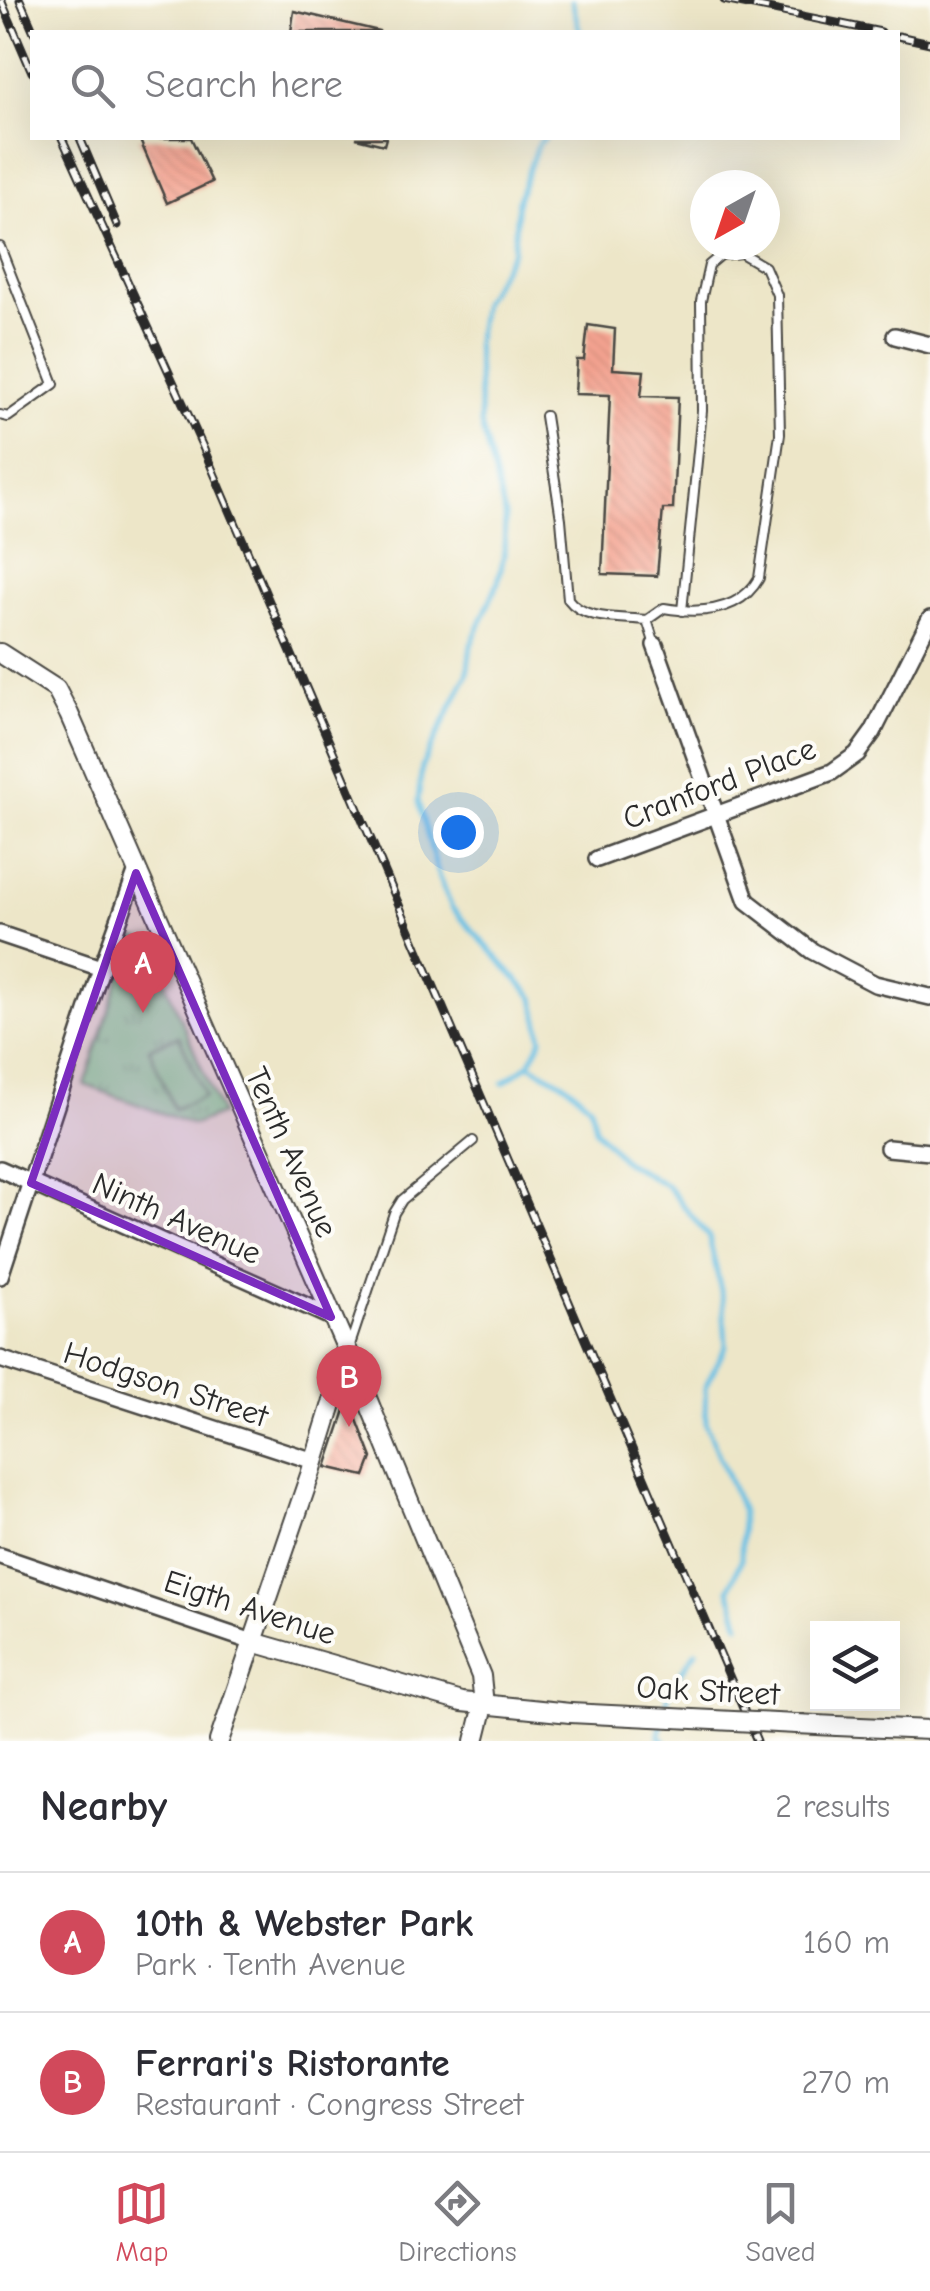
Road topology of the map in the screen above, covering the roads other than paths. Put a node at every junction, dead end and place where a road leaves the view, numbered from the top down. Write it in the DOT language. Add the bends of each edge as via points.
graph roads {
  1 [pos="0,247"];
  2 [pos="896,336"];
  3 [pos="930,345"];
  4 [pos="0,415"];
  5 [pos="544,416"];
  6 [pos="682,611"];
  7 [pos="930,619"];
  8 [pos="646,620"];
  9 [pos="655,646"];
  10 [pos="0,652"];
  11 [pos="716,813"];
  12 [pos="596,859"];
  13 [pos="136,873"];
  14 [pos="0,934"];
  15 [pos="102,968"];
  16 [pos="930,997"];
  17 [pos="473,1142"];
  18 [pos="888,1148"];
  19 [pos="930,1152"];
  20 [pos="0,1169"];
  21 [pos="31,1183"];
  22 [pos="0,1276"];
  23 [pos="332,1317"];
  24 [pos="348,1352"];
  25 [pos="0,1358"];
  26 [pos="314,1461"];
  27 [pos="0,1556"];
  28 [pos="253,1642"];
  29 [pos="484,1705"];
  30 [pos="930,1730"];
  31 [pos="219,1741"];
  32 [pos="474,1741"];
  1 -- 4 [label="lane" via="54,384"];
  2 -- 3 [label="street"];
  5 -- 8 [label="lane" via="568,599 586,614"];
  6 -- 6 [label="lane" via="734,606 760,578 780,434 777,295 765,268 741,253 721,255 710,265 701,302 702,411"];
  6 -- 8 [label="lane" via="664,608"];
  7 -- 11 [label="street, Cranford Place" via="858,754 832,772"];
  8 -- 9 [label="lane"];
  9 -- 11 [label="street"];
  10 -- 13 [label="street, Tenth Avenue" via="56,689"];
  11 -- 12 [label="street, Cranford Place"];
  11 -- 16 [label="street" via="747,901 812,952 874,984"];
  13 -- 15 [label="street"];
  13 -- 23 [label="street, Tenth Avenue"];
  14 -- 15 [label="street"];
  15 -- 21 [label="street"];
  17 -- 24 [label="lane" via="394,1213"];
  18 -- 19 [label="street"];
  20 -- 21 [label="street, Ninth Avenue"];
  21 -- 22 [label="street"];
  21 -- 23 [label="street, Ninth Avenue"];
  23 -- 24 [label="street, Tenth Avenue"];
  24 -- 26 [label="street"];
  24 -- 29 [label="street, Tenth Avenue" via="481,1676"];
  25 -- 26 [label="street, Hodgson Street"];
  26 -- 28 [label="street"];
  27 -- 28 [label="street, Eigth Avenue"];
  28 -- 29 [label="street, Eigth Avenue"];
  28 -- 31 [label="street"];
  29 -- 30 [label="street, Oak Street, bridge"];
  29 -- 32 [label="street"];
}
